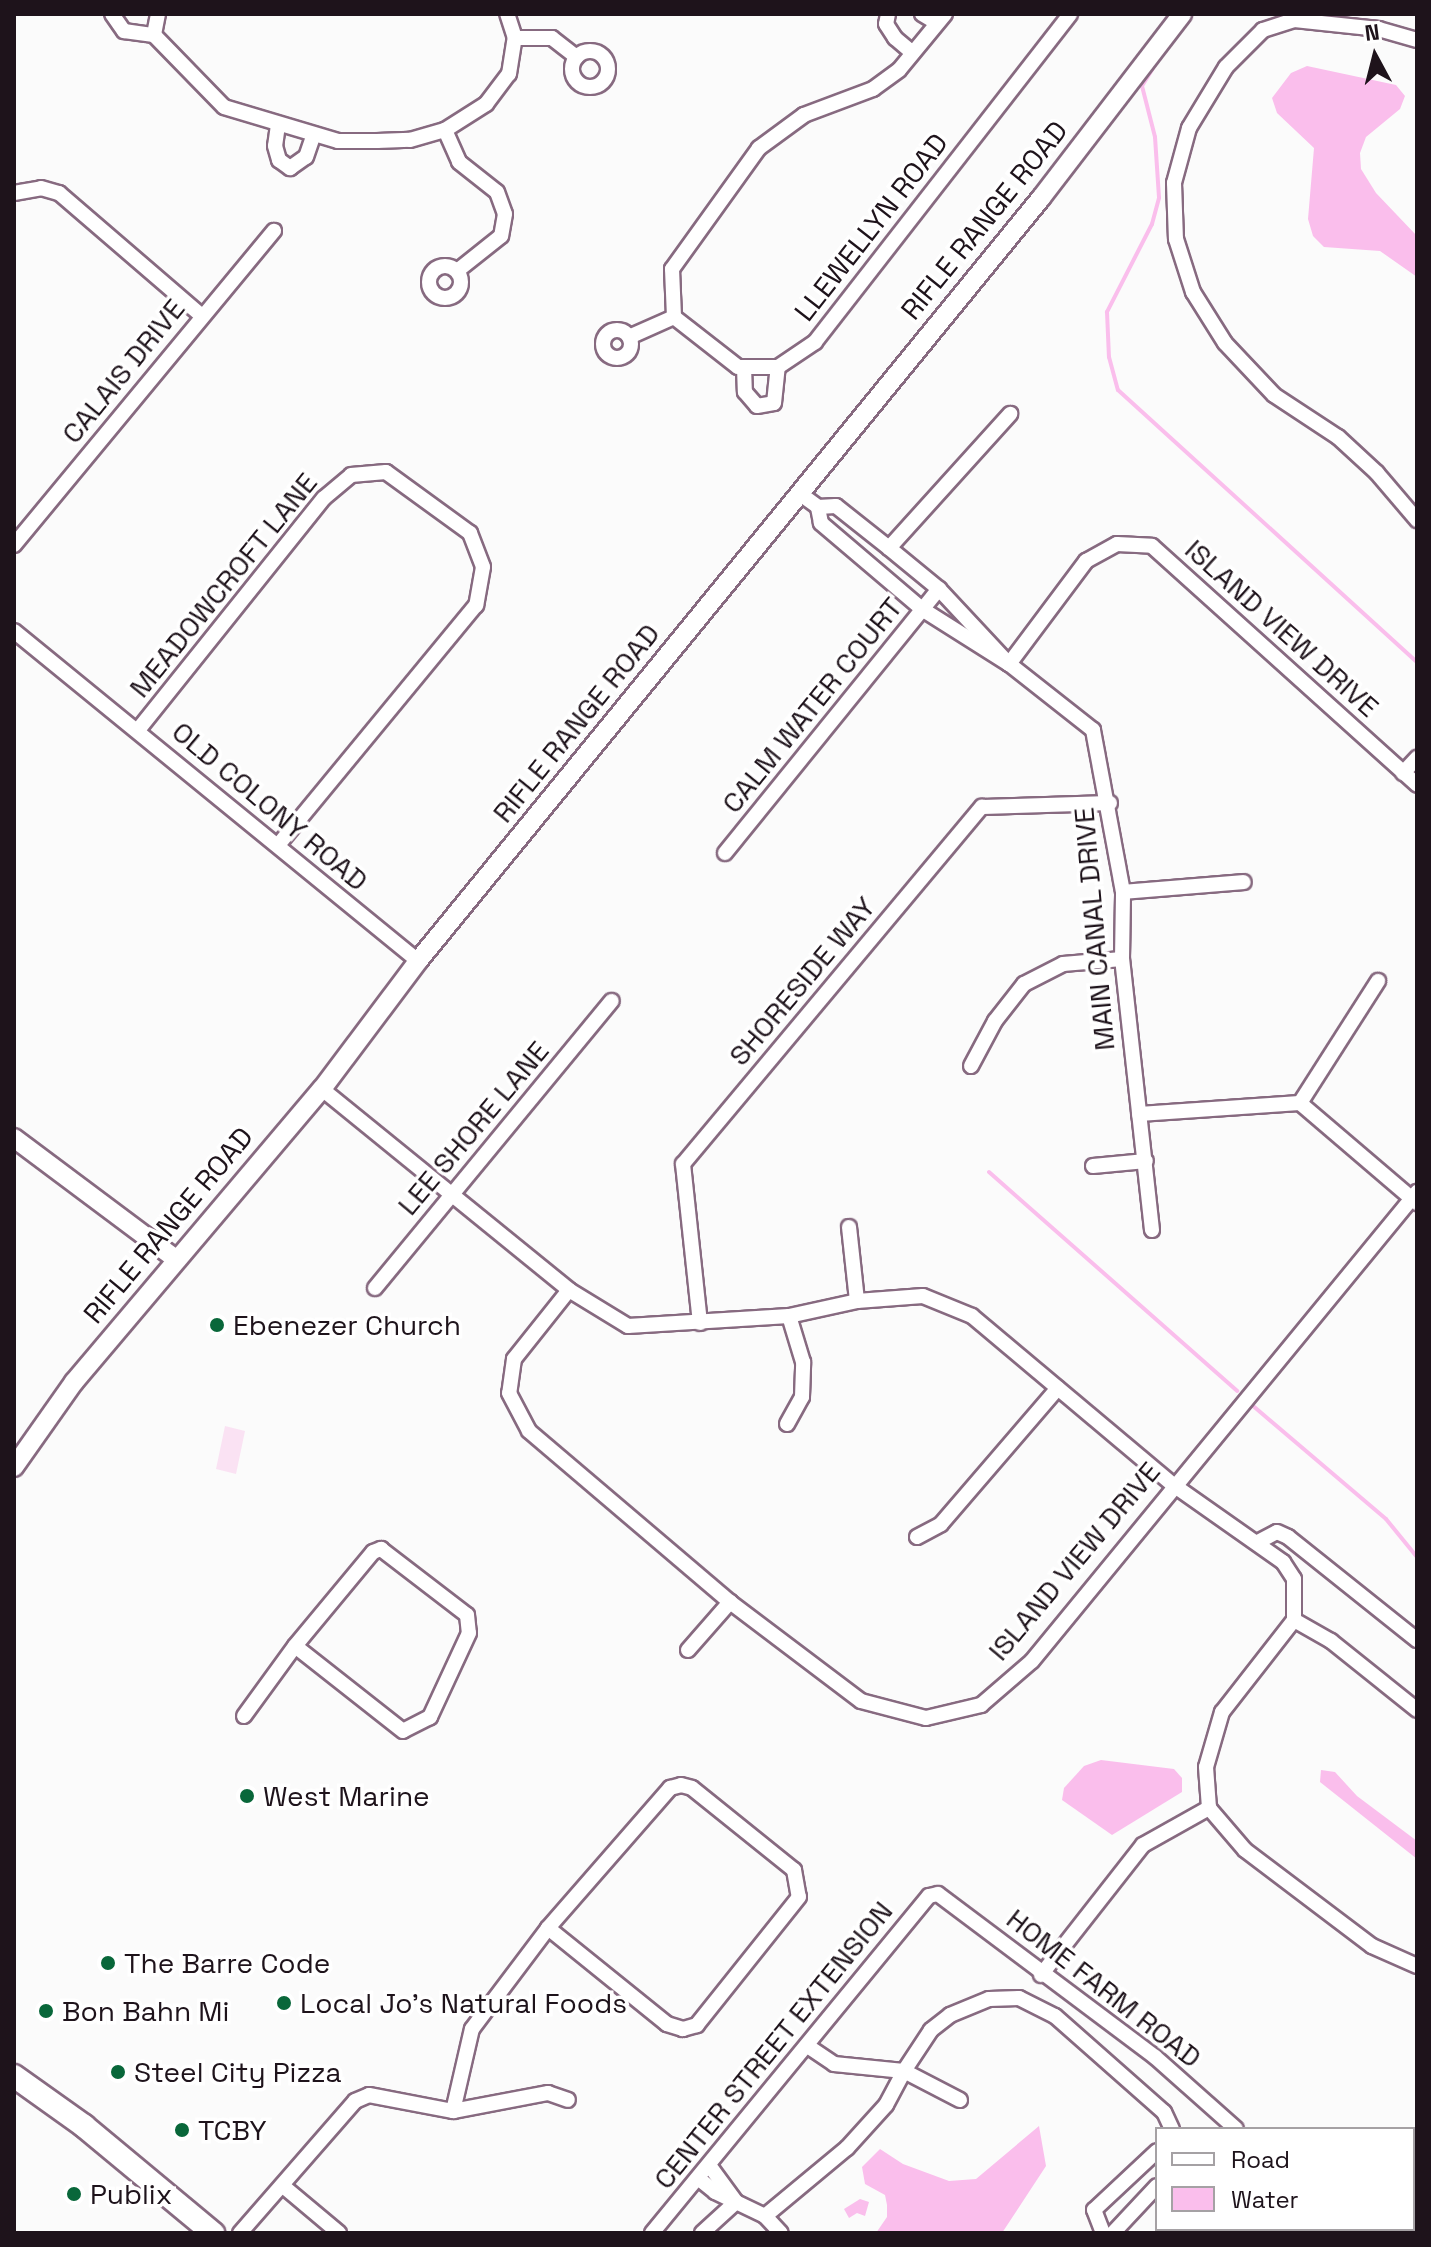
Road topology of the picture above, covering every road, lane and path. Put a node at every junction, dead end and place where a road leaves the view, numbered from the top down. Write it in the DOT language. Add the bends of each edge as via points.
graph roads {
  1 [pos="112,14"];
  2 [pos="158,14"];
  3 [pos="507,14"];
  4 [pos="888,14"];
  5 [pos="922,14"];
  6 [pos="1070,14"];
  7 [pos="1182,14"];
  8 [pos="941,19"];
  9 [pos="1358,20"];
  10 [pos="1380,22"];
  11 [pos="154,35"];
  12 [pos="515,38"];
  13 [pos="1417,40"];
  14 [pos="913,53"];
  15 [pos="576,57"];
  16 [pos="278,125"];
  17 [pos="445,130"];
  18 [pos="314,134"];
  19 [pos="14,193"];
  20 [pos="274,231"];
  21 [pos="457,271"];
  22 [pos="201,315"];
  23 [pos="674,317"];
  24 [pos="629,337"];
  25 [pos="744,367"];
  26 [pos="778,367"];
  27 [pos="1010,414"];
  28 [pos="799,493"];
  29 [pos="818,507"];
  30 [pos="1417,520"];
  31 [pos="14,545"];
  32 [pos="889,548"];
  33 [pos="939,589"];
  34 [pos="922,609"];
  35 [pos="14,631"];
  36 [pos="1009,664"];
  37 [pos="138,730"];
  38 [pos="1417,758"];
  39 [pos="1403,773"];
  40 [pos="1417,785"];
  41 [pos="1110,803"];
  42 [pos="278,845"];
  43 [pos="725,853"];
  44 [pos="1244,882"];
  45 [pos="1123,892"];
  46 [pos="1122,959"];
  47 [pos="418,961"];
  48 [pos="1378,981"];
  49 [pos="612,1001"];
  50 [pos="971,1066"];
  51 [pos="322,1089"];
  52 [pos="1300,1103"];
  53 [pos="1139,1114"];
  54 [pos="14,1138"];
  55 [pos="1146,1161"];
  56 [pos="1093,1166"];
  57 [pos="453,1192"];
  58 [pos="1415,1198"];
  59 [pos="849,1227"];
  60 [pos="1152,1230"];
  61 [pos="176,1259"];
  62 [pos="375,1288"];
  63 [pos="569,1290"];
  64 [pos="857,1301"];
  65 [pos="789,1316"];
  66 [pos="700,1323"];
  67 [pos="1058,1388"];
  68 [pos="787,1424"];
  69 [pos="14,1467"];
  70 [pos="1172,1484"];
  71 [pos="917,1537"];
  72 [pos="1258,1542"];
  73 [pos="730,1602"];
  74 [pos="1294,1620"];
  75 [pos="1417,1640"];
  76 [pos="295,1646"];
  77 [pos="688,1650"];
  78 [pos="1417,1710"];
  79 [pos="244,1716"];
  80 [pos="1209,1808"];
  81 [pos="938,1894"];
  82 [pos="548,1928"];
  83 [pos="1417,1966"];
  84 [pos="1041,1975"];
  85 [pos="809,2047"];
  86 [pos="904,2071"];
  87 [pos="14,2076"];
  88 [pos="568,2100"];
  89 [pos="960,2100"];
  90 [pos="453,2111"];
  91 [pos="1171,2127"];
  92 [pos="1234,2127"];
  93 [pos="1155,2153"];
  94 [pos="709,2165"];
  95 [pos="698,2178"];
  96 [pos="283,2186"];
  97 [pos="1155,2188"];
  98 [pos="736,2202"];
  99 [pos="765,2216"];
  100 [pos="213,2233"];
  101 [pos="240,2233"];
  102 [pos="339,2233"];
  103 [pos="652,2233"];
  104 [pos="702,2233"];
  105 [pos="781,2233"];
  106 [pos="1103,2233"];
  107 [pos="1113,2233"];
  1 -- 11 [label="street" via="124,31"];
  2 -- 11 [label="street"];
  3 -- 12 [label="street"];
  4 -- 14 [label="street" via="886,24"];
  5 -- 8 [label="street"];
  6 -- 26 [label="street, LLEWELLYN ROAD" via="815,342"];
  7 -- 28 [label="main road, RIFLE RANGE ROAD" via="1041,198"];
  8 -- 14 [label="street"];
  9 -- 10 [label="street"];
  9 -- 30 [label="street" via="1294,20 1263,30 1226,67 1189,128 1174,183 1176,239 1193,292 1225,343 1274,395 1338,437"];
  10 -- 13 [label="street"];
  11 -- 16 [label="street" via="224,107"];
  12 -- 15 [label="street" via="552,38"];
  12 -- 17 [label="street" via="509,74 486,104"];
  14 -- 23 [label="street" via="873,89 804,115 759,148 672,269"];
  16 -- 18 [label="street"];
  16 -- 18 [label="street" via="275,146 279,160 290,168 306,157"];
  17 -- 18 [label="street" via="410,140"];
  17 -- 21 [label="street" via="459,162 497,192 505,214 501,236"];
  19 -- 22 [label="street" via="41,188 59,193"];
  20 -- 22 [label="street, CALAIS DRIVE"];
  22 -- 31 [label="street, CALAIS DRIVE"];
  23 -- 24 [label="street"];
  23 -- 25 [label="street" via="702,343"];
  25 -- 26 [label="street"];
  25 -- 26 [label="street" via="745,392 757,406 774,403"];
  27 -- 32 [label="street"];
  28 -- 29 [label="street, MAIN CANAL DRIVE"];
  28 -- 47 [label="main road, RIFLE RANGE ROAD"];
  29 -- 32 [label="street, MAIN CANAL DRIVE" via="836,506"];
  29 -- 34 [label="street, MAIN CANAL DRIVE" via="821,523"];
  32 -- 33 [label="street, MAIN CANAL DRIVE"];
  33 -- 34 [label="street, CALM WATER COURT"];
  33 -- 36 [label="street, MAIN CANAL DRIVE"];
  34 -- 36 [label="street, MAIN CANAL DRIVE"];
  34 -- 43 [label="street, CALM WATER COURT"];
  35 -- 37 [label="street, OLD COLONY ROAD"];
  36 -- 39 [label="street, ISLAND VIEW DRIVE" via="1086,561 1117,544 1152,546"];
  36 -- 41 [label="street, MAIN CANAL DRIVE" via="1093,730"];
  37 -- 42 [label="street, OLD COLONY ROAD"];
  37 -- 42 [label="street, MEADOWCROFT LANE" via="324,498 351,475 386,472 470,533 483,567 476,605"];
  38 -- 39 [label="street"];
  39 -- 40 [label="street, ISLAND VIEW DRIVE"];
  41 -- 45 [label="street, MAIN CANAL DRIVE"];
  41 -- 66 [label="street, SHORESIDE WAY" via="982,807 683,1164"];
  42 -- 47 [label="street, OLD COLONY ROAD"];
  44 -- 45 [label="street"];
  45 -- 46 [label="street, MAIN CANAL DRIVE"];
  46 -- 50 [label="street" via="1063,964 1024,984 995,1021"];
  46 -- 53 [label="street, MAIN CANAL DRIVE"];
  47 -- 51 [label="main road, RIFLE RANGE ROAD"];
  48 -- 52 [label="street"];
  49 -- 57 [label="street, LEE SHORE LANE"];
  51 -- 57 [label="street"];
  51 -- 61 [label="main road, RIFLE RANGE ROAD"];
  52 -- 53 [label="street"];
  52 -- 58 [label="street"];
  53 -- 55 [label="street, MAIN CANAL DRIVE"];
  54 -- 61 [label="main road"];
  55 -- 56 [label="street"];
  55 -- 60 [label="street, MAIN CANAL DRIVE"];
  57 -- 62 [label="street, LEE SHORE LANE"];
  57 -- 63 [label="street"];
  58 -- 70 [label="street, ISLAND VIEW DRIVE"];
  59 -- 64 [label="street"];
  61 -- 69 [label="main road, RIFLE RANGE ROAD" via="74,1382"];
  63 -- 66 [label="street" via="628,1326"];
  63 -- 73 [label="street, ISLAND VIEW DRIVE" via="514,1359 509,1393 529,1431"];
  64 -- 65 [label="street"];
  64 -- 67 [label="street" via="923,1296 972,1316"];
  65 -- 66 [label="street"];
  65 -- 68 [label="street" via="803,1362 802,1397"];
  67 -- 70 [label="street"];
  67 -- 71 [label="street" via="941,1524"];
  70 -- 72 [label="street"];
  70 -- 73 [label="street, ISLAND VIEW DRIVE" via="1032,1661 981,1705 950,1714 926,1718 861,1701"];
  72 -- 74 [label="street" via="1294,1579"];
  72 -- 75 [label="street" via="1277,1532 1288,1537"];
  73 -- 77 [label="street"];
  74 -- 78 [label="street" via="1331,1641"];
  74 -- 80 [label="street" via="1222,1712 1206,1767"];
  76 -- 76 [label="street" via="367,1557 381,1549 467,1615 469,1633 430,1717 403,1731"];
  76 -- 79 [label="street"];
  80 -- 83 [label="street" via="1245,1850 1372,1946"];
  80 -- 84 [label="street" via="1143,1845"];
  81 -- 84 [label="street, HOME FARM ROAD" via="947,1895"];
  81 -- 85 [label="street, CENTER STREET EXTENSION" via="929,1896"];
  82 -- 82 [label="street" via="670,1788 681,1785 692,1788 794,1870 798,1883 793,1906 697,2025 683,2029 667,2024"];
  82 -- 90 [label="street" via="472,2029"];
  84 -- 92 [label="street, HOME FARM ROAD" via="1155,2057"];
  85 -- 86 [label="street" via="834,2064"];
  85 -- 94 [label="street, CENTER STREET EXTENSION"];
  86 -- 89 [label="street"];
  86 -- 91 [label="street" via="931,2030 950,2015 989,1999 1019,1998 1055,2016 1164,2112"];
  86 -- 99 [label="street" via="886,2105 847,2148"];
  87 -- 100 [label="main road" via="84,2126"];
  88 -- 90 [label="street" via="548,2093"];
  90 -- 96 [label="street" via="369,2095 355,2101"];
  93 -- 106 [label="street" via="1094,2210"];
  94 -- 95 [label="street, CENTER STREET EXTENSION"];
  94 -- 98 [label="street"];
  95 -- 98 [label="street"];
  95 -- 103 [label="street, CENTER STREET EXTENSION"];
  96 -- 101 [label="street"];
  96 -- 102 [label="street"];
  97 -- 107 [label="street"];
  98 -- 99 [label="street"];
  98 -- 104 [label="street"];
  99 -- 105 [label="street"];
}
